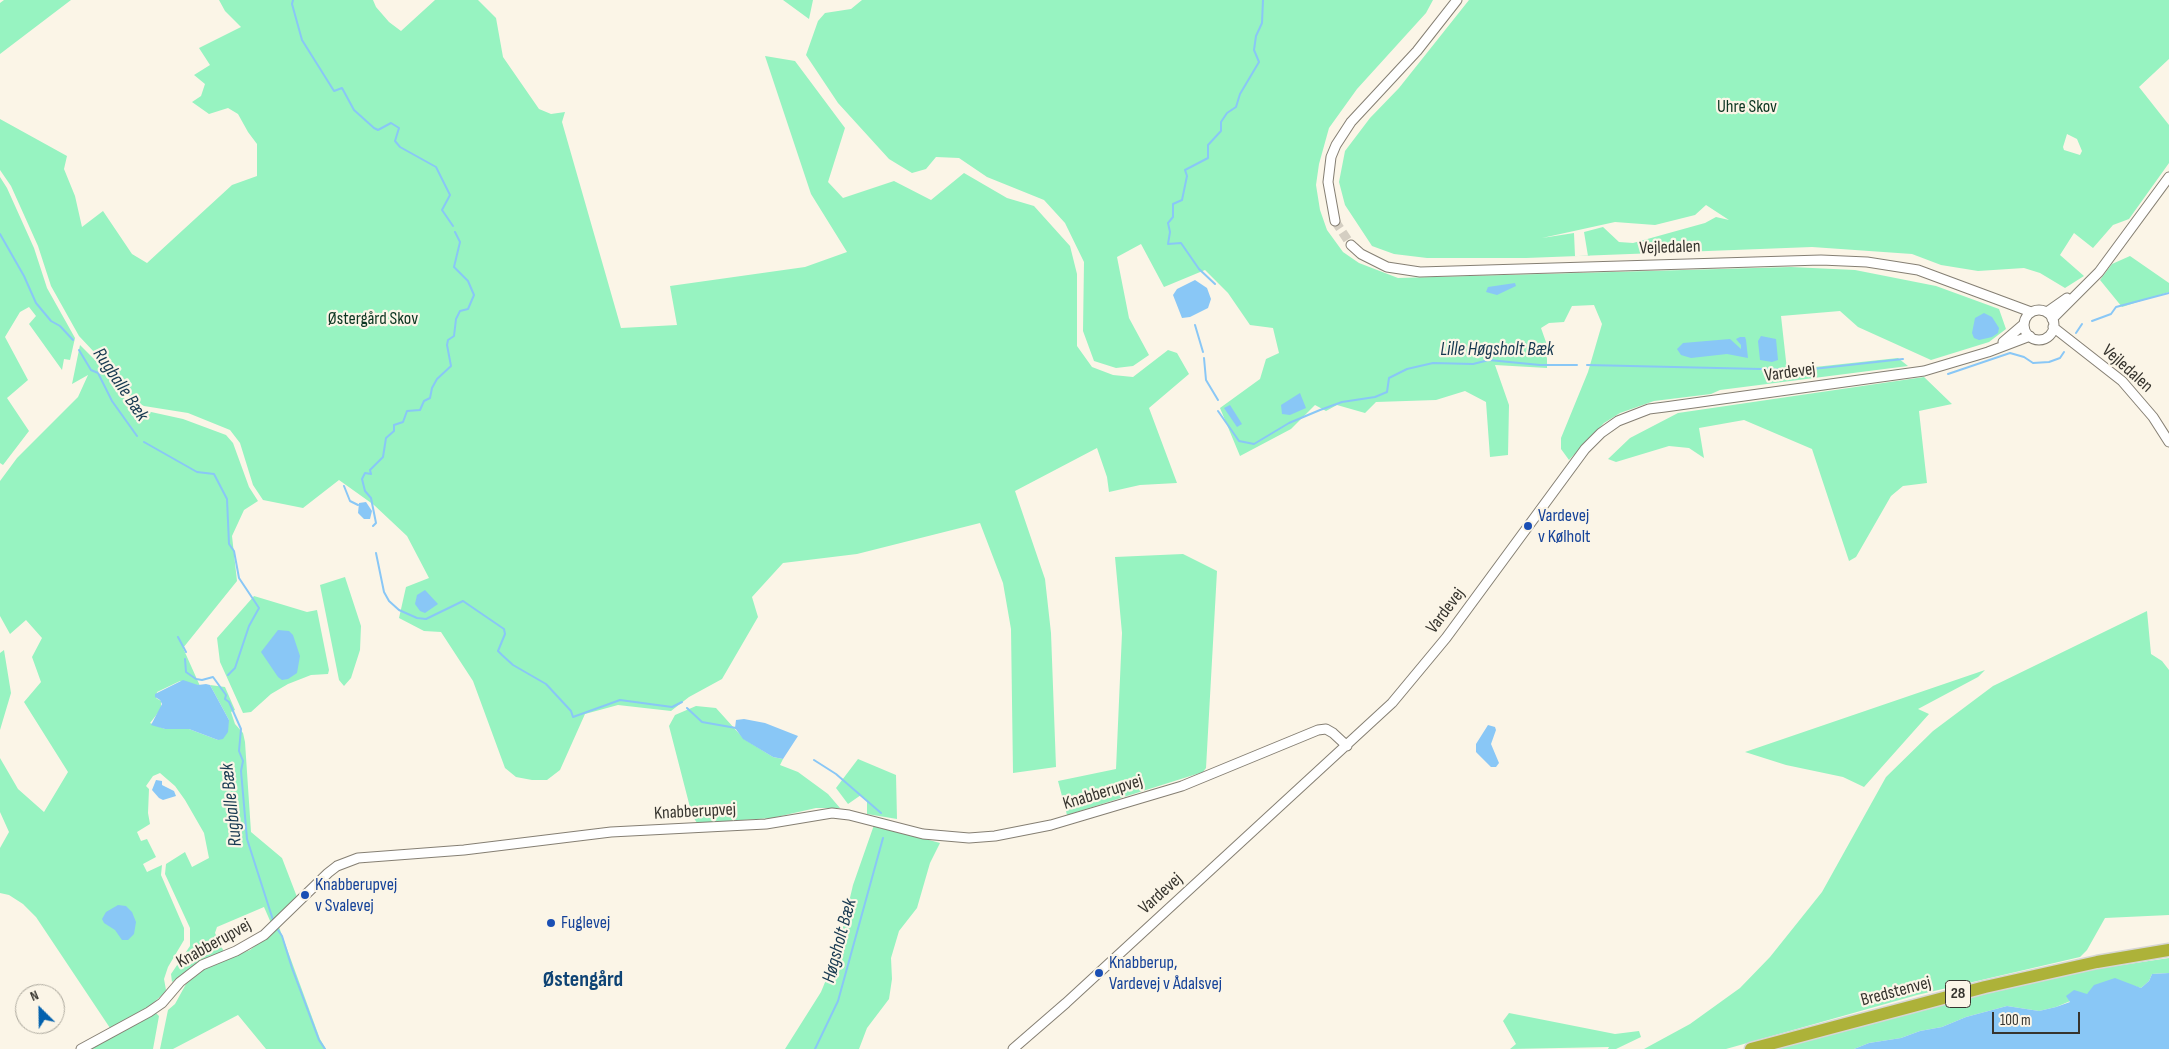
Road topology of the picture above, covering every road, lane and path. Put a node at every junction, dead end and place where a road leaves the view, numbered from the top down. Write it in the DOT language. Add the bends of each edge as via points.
graph roads {
  1 [pos="1457,0"];
  2 [pos="2169,177"];
  3 [pos="1335,221"];
  4 [pos="1351,245"];
  5 [pos="1992,298"];
  6 [pos="2031,312"];
  7 [pos="2051,320"];
  8 [pos="2024,323"];
  9 [pos="2030,336"];
  10 [pos="2046,337"];
  11 [pos="2077,348"];
  12 [pos="1974,357"];
  13 [pos="2169,442"];
  14 [pos="1347,746"];
  15 [pos="2169,950"];
  16 [pos="81,1049"];
  17 [pos="1013,1049"];
  18 [pos="1750,1049"];
  1 -- 3 [label="street" via="1417,51 1351,122 1336,145 1328,182"];
  2 -- 7 [label="street" via="2120,245"];
  4 -- 5 [label="street, Vejledalen" via="1387,267 1420,272 1821,260 1867,262 1918,270"];
  5 -- 6 [label="street, Vejledalen"];
  5 -- 8 [label="street, Vejledalen"];
  6 -- 7 [label="street" via="2041,310"];
  6 -- 8 [label="street"];
  7 -- 10 [label="street"];
  7 -- 11 [label="street, Vejledalen"];
  8 -- 9 [label="street"];
  8 -- 12 [label="street, Vardevej" via="2012,337"];
  9 -- 10 [label="street"];
  9 -- 12 [label="street, Vardevej"];
  10 -- 11 [label="street, Vejledalen"];
  11 -- 13 [label="street, Vejledalen" via="2127,387"];
  12 -- 14 [label="street, Vardevej" via="1924,371 1665,406 1618,421 1585,449 1421,671"];
  14 -- 16 [label="street, Knabberupvej" via="1326,729 1318,730 1182,786 1051,825 995,836 969,838 923,834 832,813 766,824 602,833 358,858 328,873 264,935 236,952 202,965 180,982 162,1003"];
  14 -- 17 [label="street, Vardevej"];
  15 -- 18 [label="highway, Bredstenvej / 28" via="2097,962 1986,987"];
}
